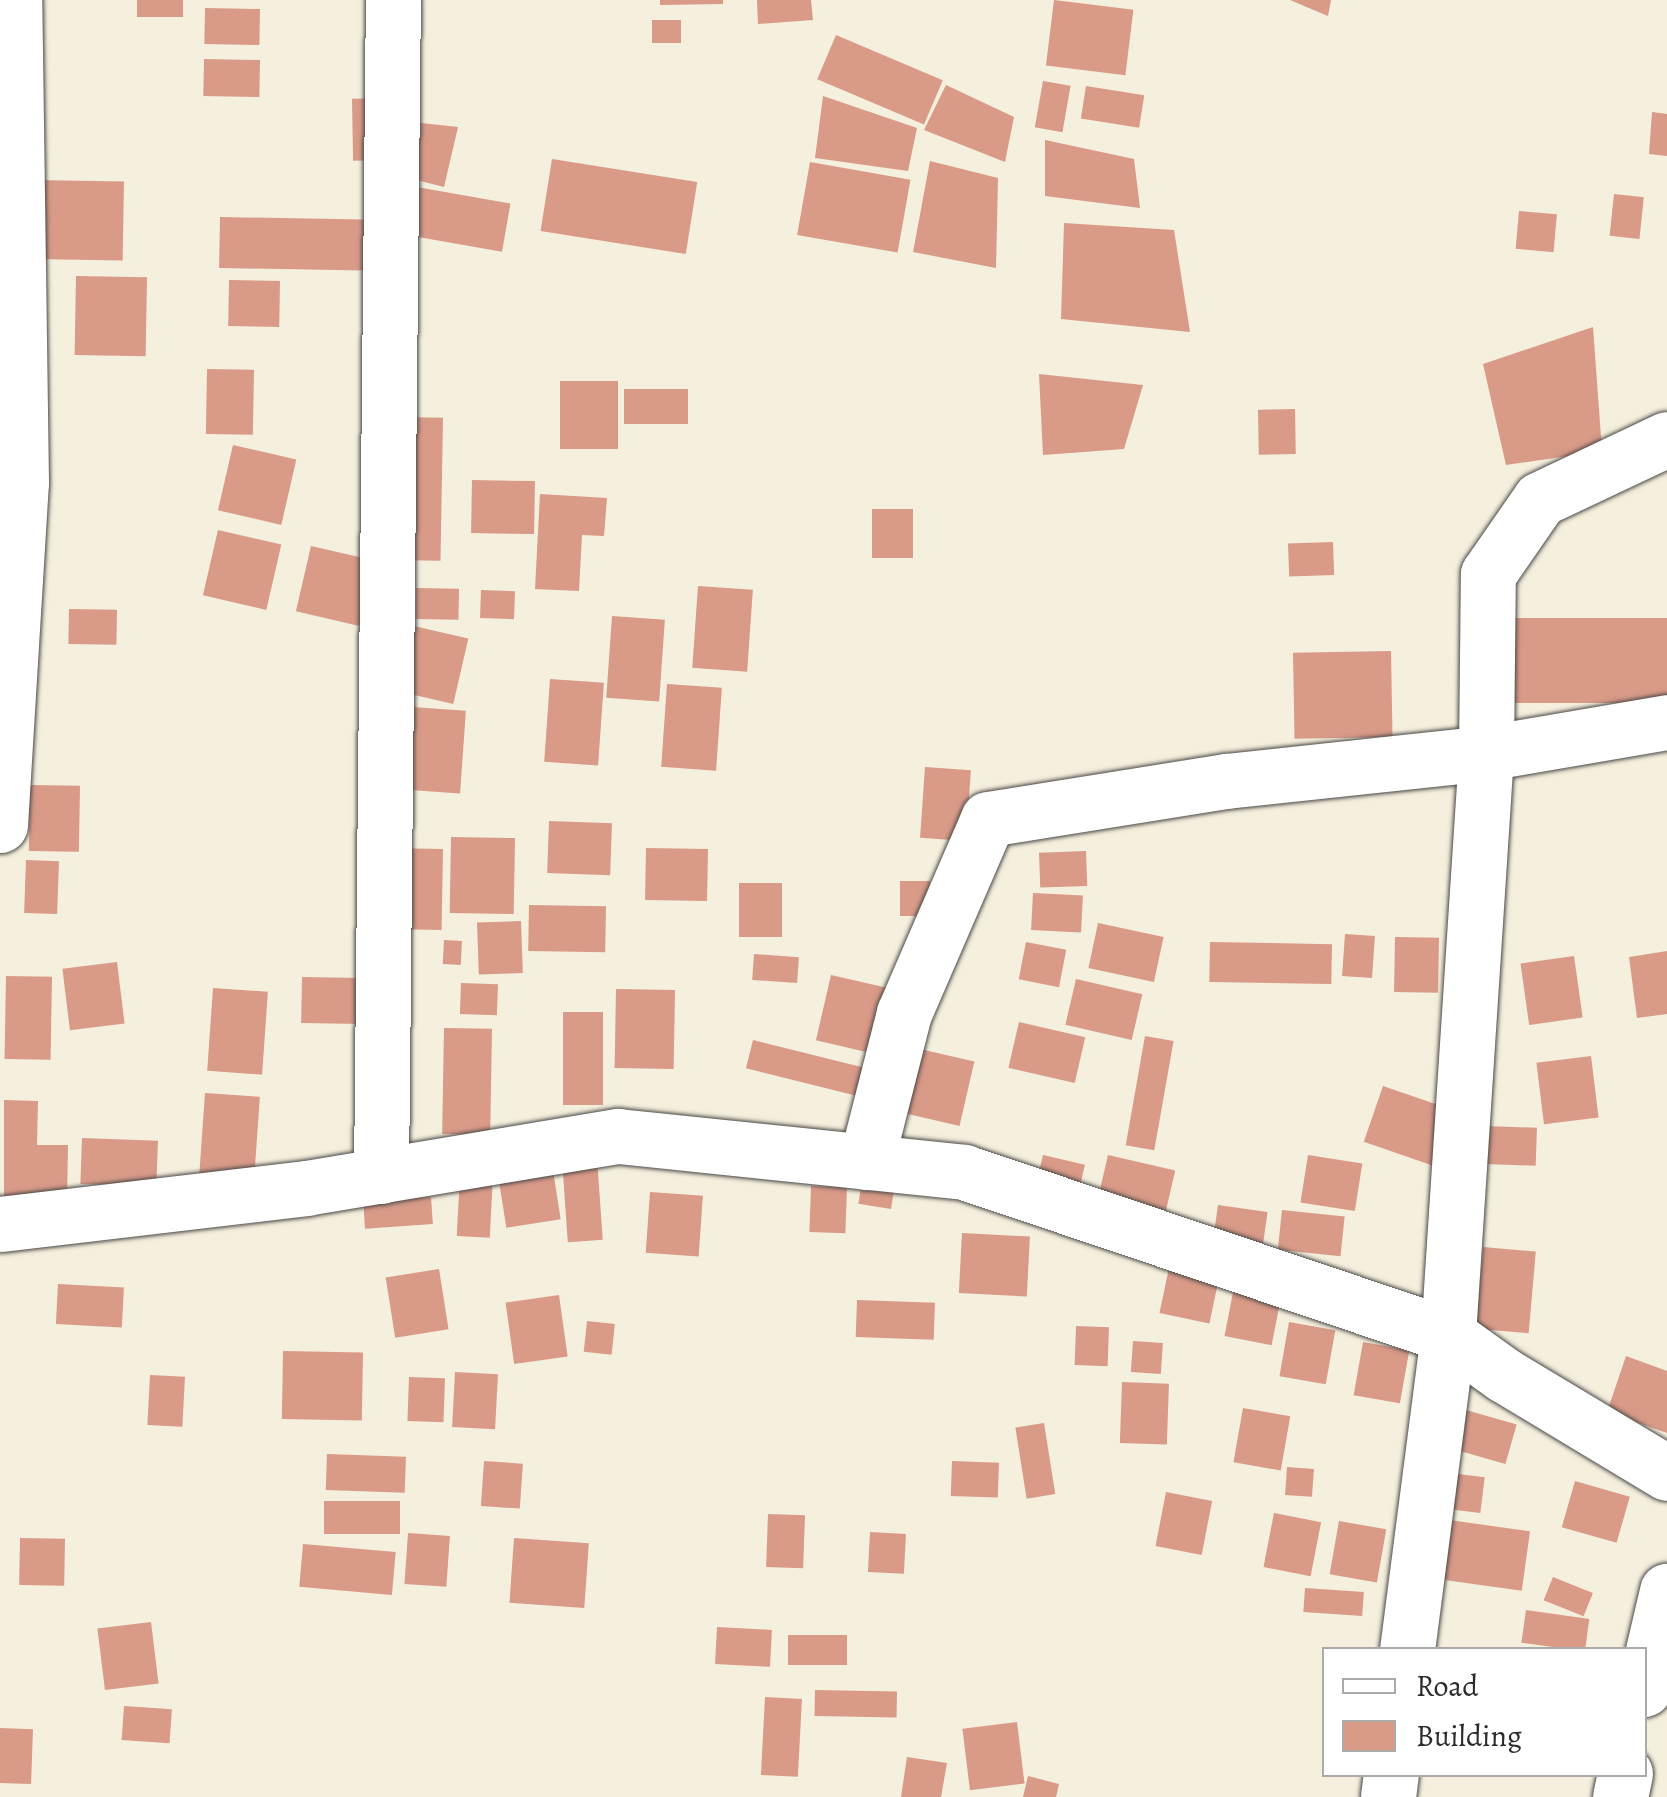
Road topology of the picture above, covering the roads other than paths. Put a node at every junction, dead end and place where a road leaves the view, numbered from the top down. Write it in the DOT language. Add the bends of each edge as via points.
graph roads {
  1 [pos="14,0"];
  2 [pos="393,0"];
  3 [pos="1667,439"];
  4 [pos="1667,722"];
  5 [pos="1486,753"];
  6 [pos="0,825"];
  7 [pos="866,1162"];
  8 [pos="381,1176"];
  9 [pos="0,1224"];
  10 [pos="1448,1335"];
  11 [pos="1667,1473"];
  12 [pos="1667,1590"];
  13 [pos="1408,1647"];
  14 [pos="1647,1676"];
  1 -- 6 [label="street" via="21,482"];
  2 -- 8 [label="street"];
  3 -- 5 [label="street" via="1540,499 1488,574"];
  4 -- 5 [label="street"];
  5 -- 7 [label="street" via="1226,780 988,819 904,1013"];
  5 -- 10 [label="street"];
  7 -- 8 [label="street" via="618,1136"];
  7 -- 10 [label="street" via="964,1172"];
  8 -- 9 [label="street"];
  10 -- 11 [label="street"];
  10 -- 13 [label="street"];
  12 -- 14 [label="street"];
}
